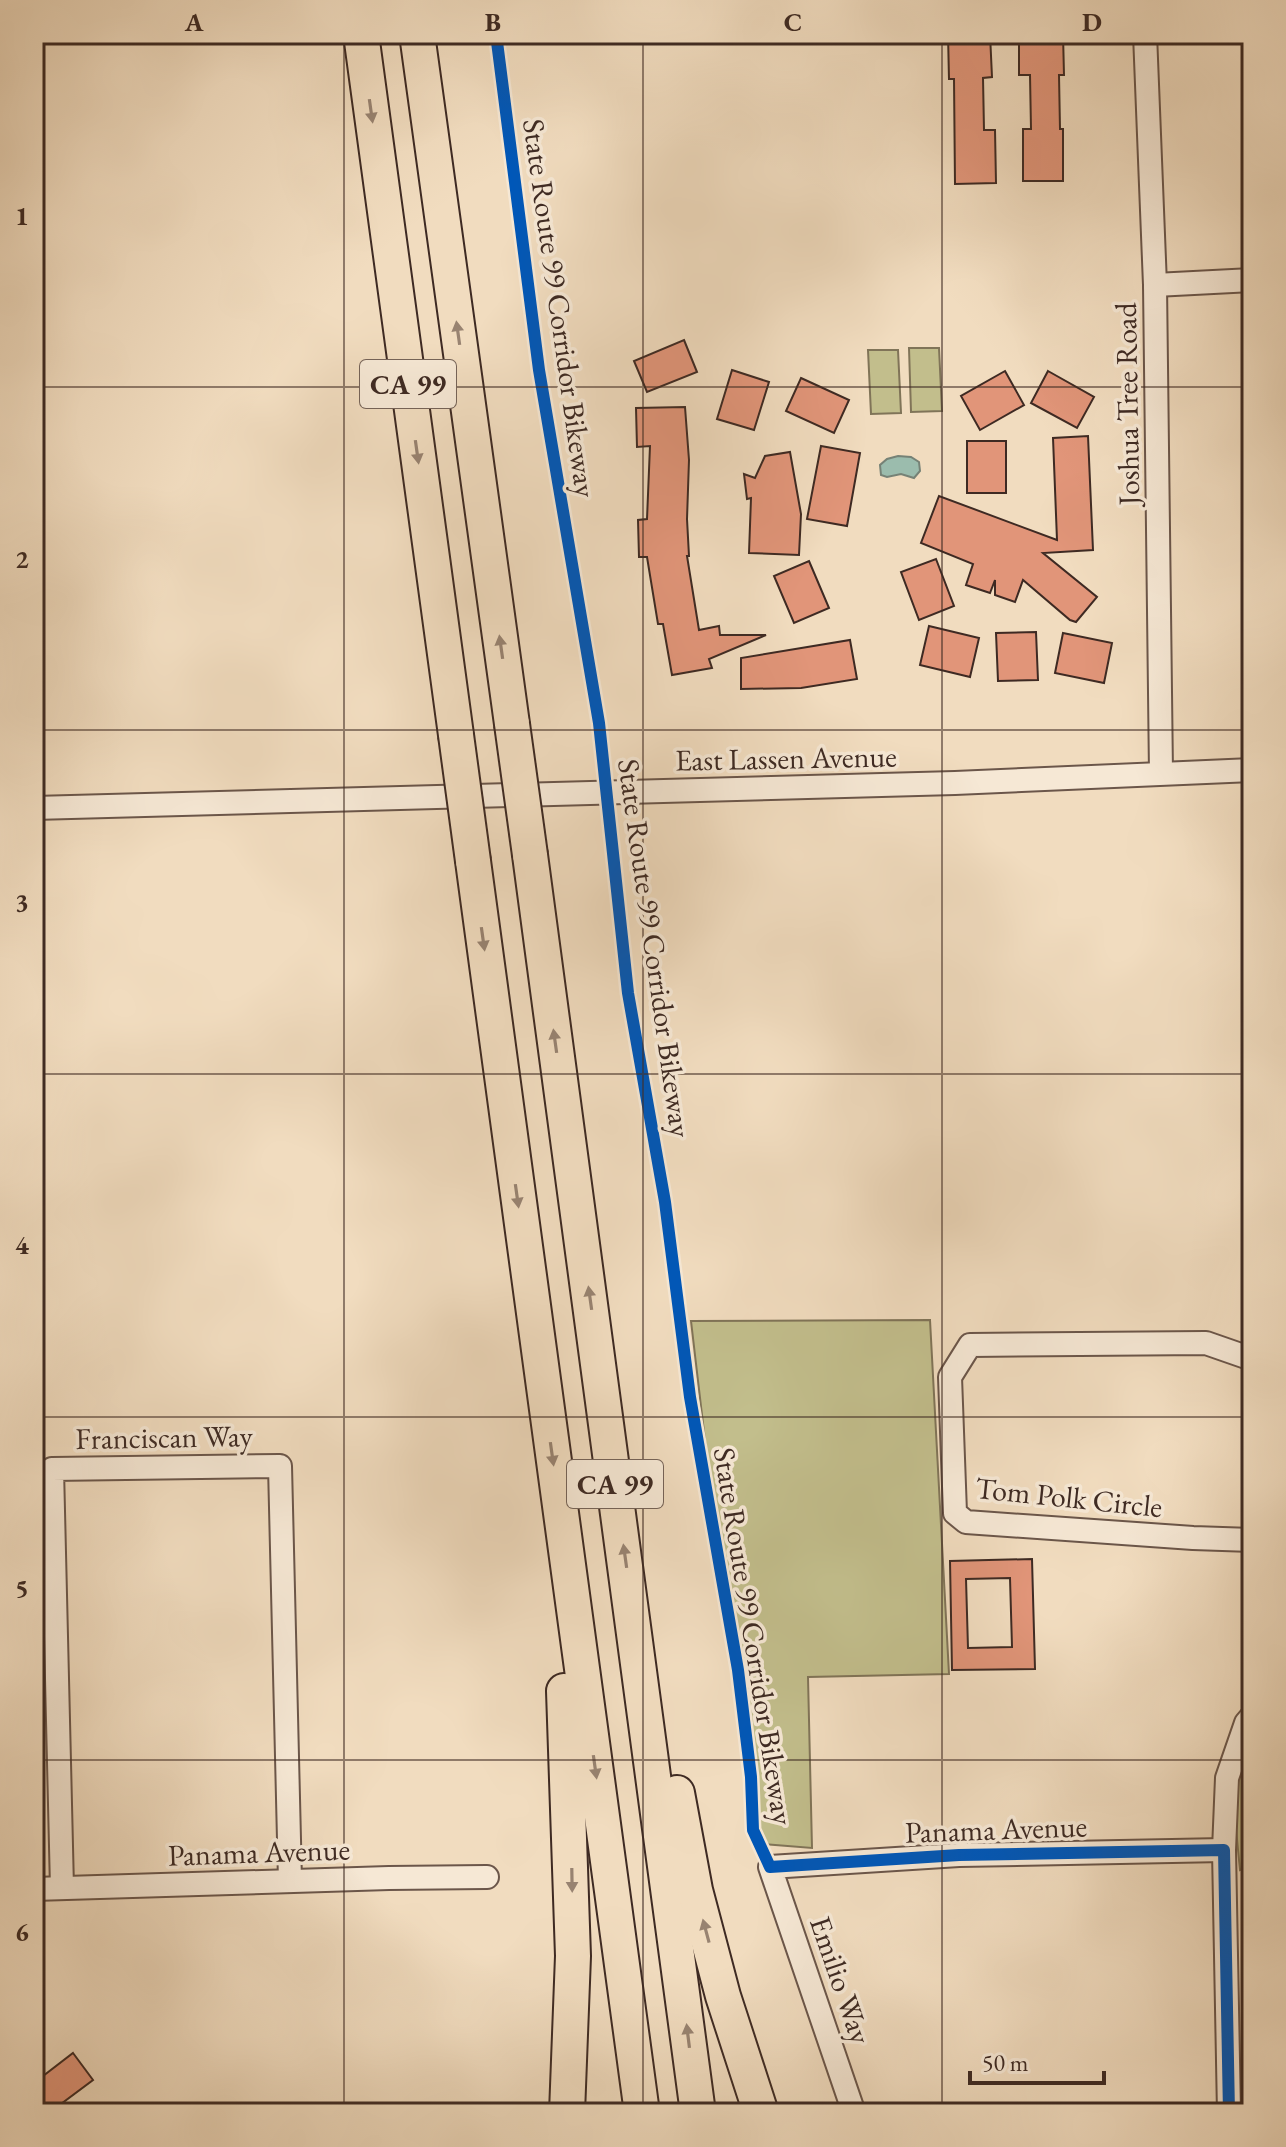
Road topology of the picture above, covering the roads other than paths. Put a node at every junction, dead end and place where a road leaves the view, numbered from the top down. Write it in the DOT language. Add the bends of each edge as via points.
graph roads {
  1 [pos="361,34"];
  2 [pos="417,34"];
  3 [pos="1145,34"];
  4 [pos="1252,280"];
  5 [pos="1155,285"];
  6 [pos="1252,770"];
  7 [pos="1161,773"];
  8 [pos="34,808"];
  9 [pos="1252,1359"];
  10 [pos="561,1523"];
  11 [pos="1252,1540"];
  12 [pos="633,1616"];
  13 [pos="1252,1716"];
  14 [pos="1224,1850"];
  15 [pos="770,1867"];
  16 [pos="487,1877"];
  17 [pos="290,1881"];
  18 [pos="62,1888"];
  19 [pos="34,1889"];
  20 [pos="567,2113"];
  21 [pos="642,2113"];
  22 [pos="698,2113"];
  23 [pos="761,2113"];
  24 [pos="854,2113"];
  25 [pos="1229,2113"];
  1 -- 10 [label="highway, CA 99, one-way, bridge"];
  12 -- 2 [label="highway, CA 99, one-way, bridge"];
  3 -- 5 [label="street, Joshua Tree Road"];
  4 -- 5 [label="street"];
  5 -- 7 [label="street, Joshua Tree Road"];
  6 -- 7 [label="street, East Lassen Avenue"];
  7 -- 8 [label="street, East Lassen Avenue"];
  9 -- 11 [label="street, Tom Polk Circle" via="1206,1343 970,1345 950,1377 955,1513 966,1522"];
  10 -- 20 [label="highway, one-way" via="573,1956"];
  10 -- 21 [label="highway, CA 99, one-way"];
  22 -- 12 [label="highway, CA 99, one-way"];
  23 -- 12 [label="highway, one-way" via="695,1890 649,1637"];
  13 -- 14 [label="street" via="1227,1778"];
  14 -- 15 [label="street, Panama Avenue" via="959,1855"];
  14 -- 25 [label="street"];
  15 -- 24 [label="street, Emilio Way"];
  16 -- 17 [label="street, Panama Avenue"];
  17 -- 18 [label="street, Panama Avenue"];
  17 -- 18 [label="street, Franciscan Way" via="280,1466 52,1469"];
  18 -- 19 [label="street, Panama Avenue"];
}
